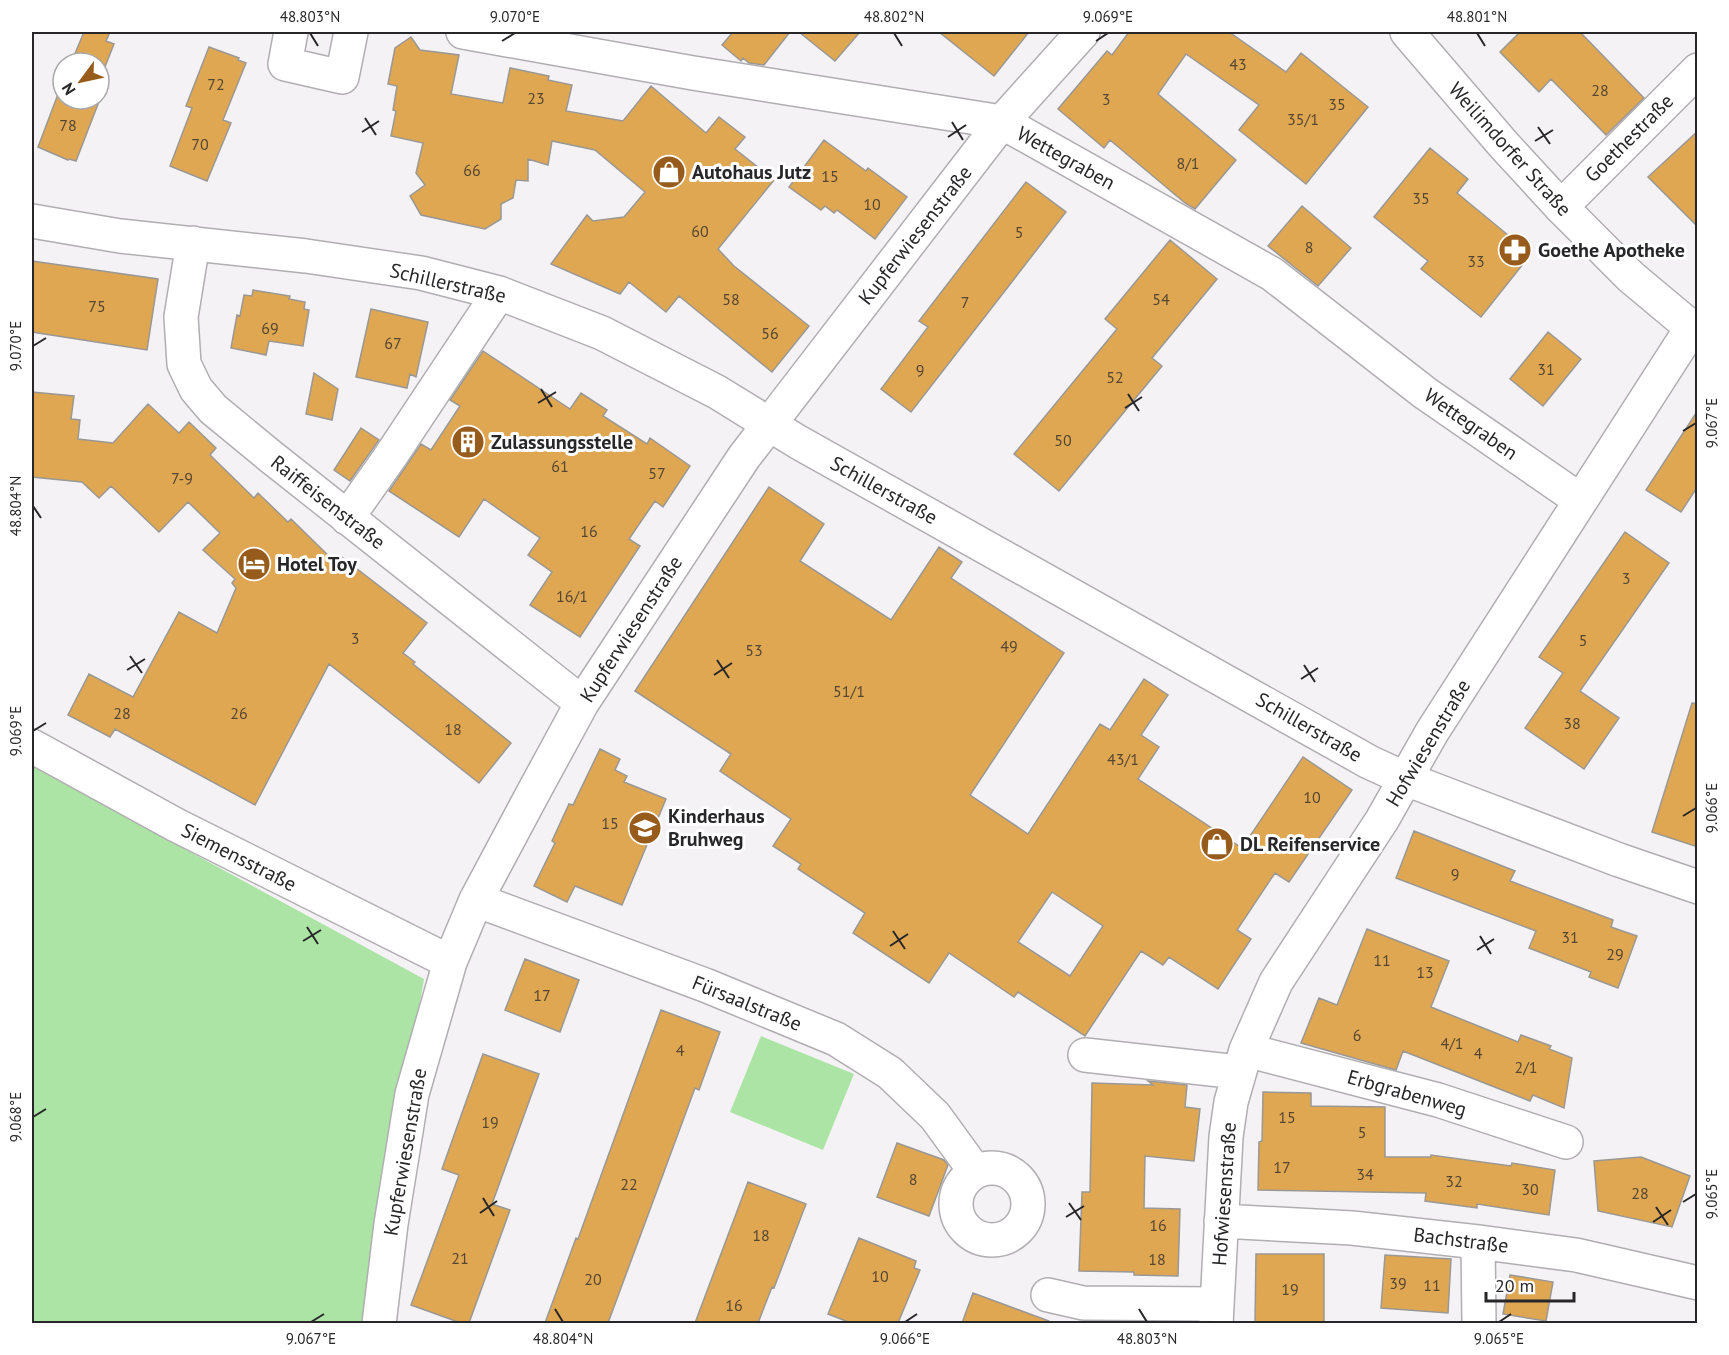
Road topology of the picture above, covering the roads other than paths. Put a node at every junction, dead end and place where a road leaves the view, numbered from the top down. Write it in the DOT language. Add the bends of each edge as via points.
graph roads {
  1 [pos="291,32"];
  2 [pos="351,32"];
  3 [pos="463,32"];
  4 [pos="1083,32"];
  5 [pos="1407,32"];
  6 [pos="1698,70"];
  7 [pos="1002,122"];
  8 [pos="1561,207"];
  9 [pos="32,221"];
  10 [pos="193,243"];
  11 [pos="500,293"];
  12 [pos="1694,331"];
  13 [pos="769,425"];
  14 [pos="1580,500"];
  15 [pos="347,518"];
  16 [pos="582,704"];
  17 [pos="32,746"];
  18 [pos="1406,779"];
  19 [pos="1698,887"];
  20 [pos="476,900"];
  21 [pos="450,962"];
  22 [pos="1085,1056"];
  23 [pos="1242,1061"];
  24 [pos="1566,1142"];
  25 [pos="975,1171"];
  26 [pos="1221,1221"];
  27 [pos="1478,1242"];
  28 [pos="1698,1283"];
  29 [pos="1048,1295"];
  30 [pos="1216,1314"];
  31 [pos="379,1323"];
  32 [pos="1479,1323"];
  1 -- 2 [label="street" via="285,64 342,77"];
  3 -- 7 [label="street, Wettegraben"];
  4 -- 7 [label="street, Kupferwiesenstraße"];
  5 -- 8 [label="street, Weilimdorfer Straße"];
  6 -- 8 [label="street, Goethestraße"];
  7 -- 13 [label="street, Kupferwiesenstraße"];
  7 -- 14 [label="street, Wettegraben" via="1272,274 1425,393"];
  8 -- 12 [label="street, Weilimdorfer Straße" via="1631,277"];
  9 -- 10 [label="street, Schillerstraße"];
  10 -- 11 [label="street, Schillerstraße" via="420,273"];
  10 -- 15 [label="street, Raiffeisenstraße" via="181,317 184,364 195,389 213,409"];
  11 -- 13 [label="street, Schillerstraße" via="602,333 717,392"];
  11 -- 15 [label="street"];
  12 -- 14 [label="street, Hofwiesenstraße"];
  13 -- 16 [label="street, Kupferwiesenstraße"];
  13 -- 18 [label="street, Schillerstraße" via="1369,762"];
  14 -- 18 [label="street, Hofwiesenstraße"];
  15 -- 16 [label="street, Raiffeisenstraße"];
  16 -- 20 [label="street, Kupferwiesenstraße"];
  17 -- 21 [label="street, Siemensstraße" via="176,825"];
  18 -- 19 [label="street, Schillerstraße"];
  18 -- 23 [label="street, Hofwiesenstraße" via="1276,982"];
  20 -- 21 [label="street, Kupferwiesenstraße"];
  20 -- 25 [label="street, Fürsaalstraße" via="705,985 836,1039 890,1073 935,1116"];
  21 -- 31 [label="street, Kupferwiesenstraße" via="412,1094"];
  22 -- 23 [label="street, Erbgrabenweg"];
  23 -- 24 [label="street, Erbgrabenweg" via="1438,1100"];
  23 -- 26 [label="street, Hofwiesenstraße" via="1226,1137"];
  26 -- 27 [label="street, Bachstraße" via="1352,1228"];
  26 -- 30 [label="street, Hofwiesenstraße"];
  27 -- 28 [label="street, Bachstraße" via="1576,1255"];
  27 -- 32 [label="street"];
  29 -- 30 [label="street" via="1083,1303"];
}
